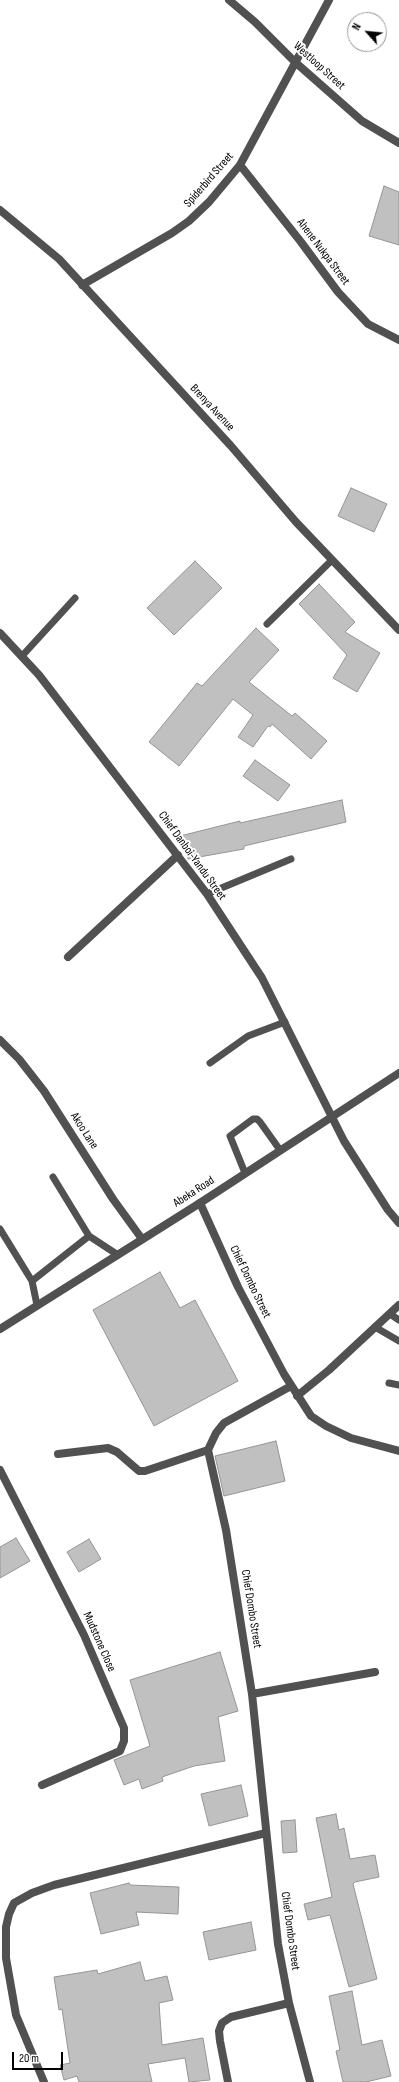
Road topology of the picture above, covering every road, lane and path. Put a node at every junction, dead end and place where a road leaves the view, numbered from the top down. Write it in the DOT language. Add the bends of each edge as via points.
graph roads {
  1 [pos="229,0"];
  2 [pos="328,0"];
  3 [pos="295,62"];
  4 [pos="399,143"];
  5 [pos="240,165"];
  6 [pos="0,210"];
  7 [pos="82,285"];
  8 [pos="399,340"];
  9 [pos="332,560"];
  10 [pos="74,598"];
  11 [pos="267,624"];
  12 [pos="399,630"];
  13 [pos="0,633"];
  14 [pos="22,656"];
  15 [pos="178,856"];
  16 [pos="291,859"];
  17 [pos="207,894"];
  18 [pos="68,957"];
  19 [pos="285,1022"];
  20 [pos="0,1040"];
  21 [pos="210,1063"];
  22 [pos="399,1073"];
  23 [pos="332,1116"];
  24 [pos="280,1150"];
  25 [pos="245,1173"];
  26 [pos="53,1177"];
  27 [pos="200,1203"];
  28 [pos="399,1223"];
  29 [pos="0,1229"];
  30 [pos="89,1236"];
  31 [pos="142,1239"];
  32 [pos="118,1255"];
  33 [pos="32,1281"];
  34 [pos="399,1305"];
  35 [pos="37,1306"];
  36 [pos="390,1314"];
  37 [pos="399,1320"];
  38 [pos="375,1327"];
  39 [pos="0,1328"];
  40 [pos="399,1341"];
  41 [pos="389,1383"];
  42 [pos="291,1386"];
  43 [pos="399,1386"];
  44 [pos="297,1396"];
  45 [pos="208,1450"];
  46 [pos="399,1451"];
  47 [pos="58,1454"];
  48 [pos="0,1470"];
  49 [pos="375,1672"];
  50 [pos="252,1694"];
  51 [pos="42,1785"];
  52 [pos="266,1833"];
  53 [pos="289,2003"];
  54 [pos="44,2082"];
  55 [pos="228,2082"];
  56 [pos="310,2082"];
  1 -- 3 [label="street, Westloop Street"];
  2 -- 3 [label="street, Spiderbird Street"];
  3 -- 4 [label="street, Westloop Street" via="362,120"];
  3 -- 5 [label="street, Spiderbird Street"];
  5 -- 7 [label="street, Spiderbird Street" via="189,221"];
  5 -- 8 [label="street, Ahene Nukpa Street" via="338,292 368,324"];
  6 -- 7 [label="street, Brenya Avenue" via="59,259"];
  7 -- 9 [label="street, Brenya Avenue"];
  9 -- 11 [label="lane"];
  9 -- 12 [label="street, Brenya Avenue"];
  10 -- 14 [label="lane"];
  13 -- 14 [label="street, Chief Danboi-Yandu Street"];
  14 -- 15 [label="street, Chief Danboi-Yandu Street" via="112,768"];
  15 -- 17 [label="street, Chief Danboi-Yandu Street"];
  15 -- 18 [label="street"];
  16 -- 17 [label="lane"];
  17 -- 19 [label="street, Chief Danboi-Yandu Street" via="262,978"];
  19 -- 21 [label="lane" via="248,1036"];
  19 -- 23 [label="street, Chief Danboi-Yandu Street"];
  20 -- 31 [label="street, Akoo Lane" via="44,1091 113,1199"];
  22 -- 23 [label="street, Abeka Road"];
  23 -- 24 [label="street, Abeka Road"];
  23 -- 28 [label="street, Chief Danboi-Yandu Street" via="359,1166"];
  24 -- 25 [label="street, Abeka Road"];
  24 -- 25 [label="lane" via="260,1122 253,1119 230,1136"];
  25 -- 27 [label="street, Abeka Road"];
  26 -- 30 [label="lane"];
  27 -- 31 [label="street, Abeka Road"];
  27 -- 42 [label="street, Chief Dombo Street" via="238,1287"];
  29 -- 33 [label="lane"];
  30 -- 32 [label="lane"];
  30 -- 33 [label="lane"];
  31 -- 32 [label="street, Abeka Road"];
  32 -- 35 [label="street, Abeka Road"];
  33 -- 35 [label="lane"];
  34 -- 36 [label="street"];
  35 -- 39 [label="street, Abeka Road"];
  36 -- 37 [label="lane"];
  36 -- 38 [label="street"];
  38 -- 40 [label="lane"];
  38 -- 44 [label="street"];
  41 -- 43 [label="lane"];
  42 -- 44 [label="street, Chief Dombo Street"];
  42 -- 45 [label="street" via="224,1423"];
  44 -- 46 [label="street, Chief Dombo Street" via="311,1416 326,1426 351,1438"];
  45 -- 47 [label="street" via="145,1471 139,1471 117,1452 108,1448"];
  45 -- 50 [label="street, Chief Dombo Street" via="226,1530"];
  48 -- 51 [label="street, Mudstone Close" via="84,1635 124,1728 124,1741 120,1750"];
  49 -- 50 [label="street"];
  50 -- 52 [label="street, Chief Dombo Street"];
  52 -- 53 [label="street, Chief Dombo Street" via="278,1944"];
  52 -- 54 [label="street" via="54,1885 32,1892 14,1903 6,1927 8,1972 20,2027"];
  53 -- 55 [label="street" via="231,2017 222,2023 219,2031 220,2041"];
  53 -- 56 [label="street, Chief Dombo Street"];
}
